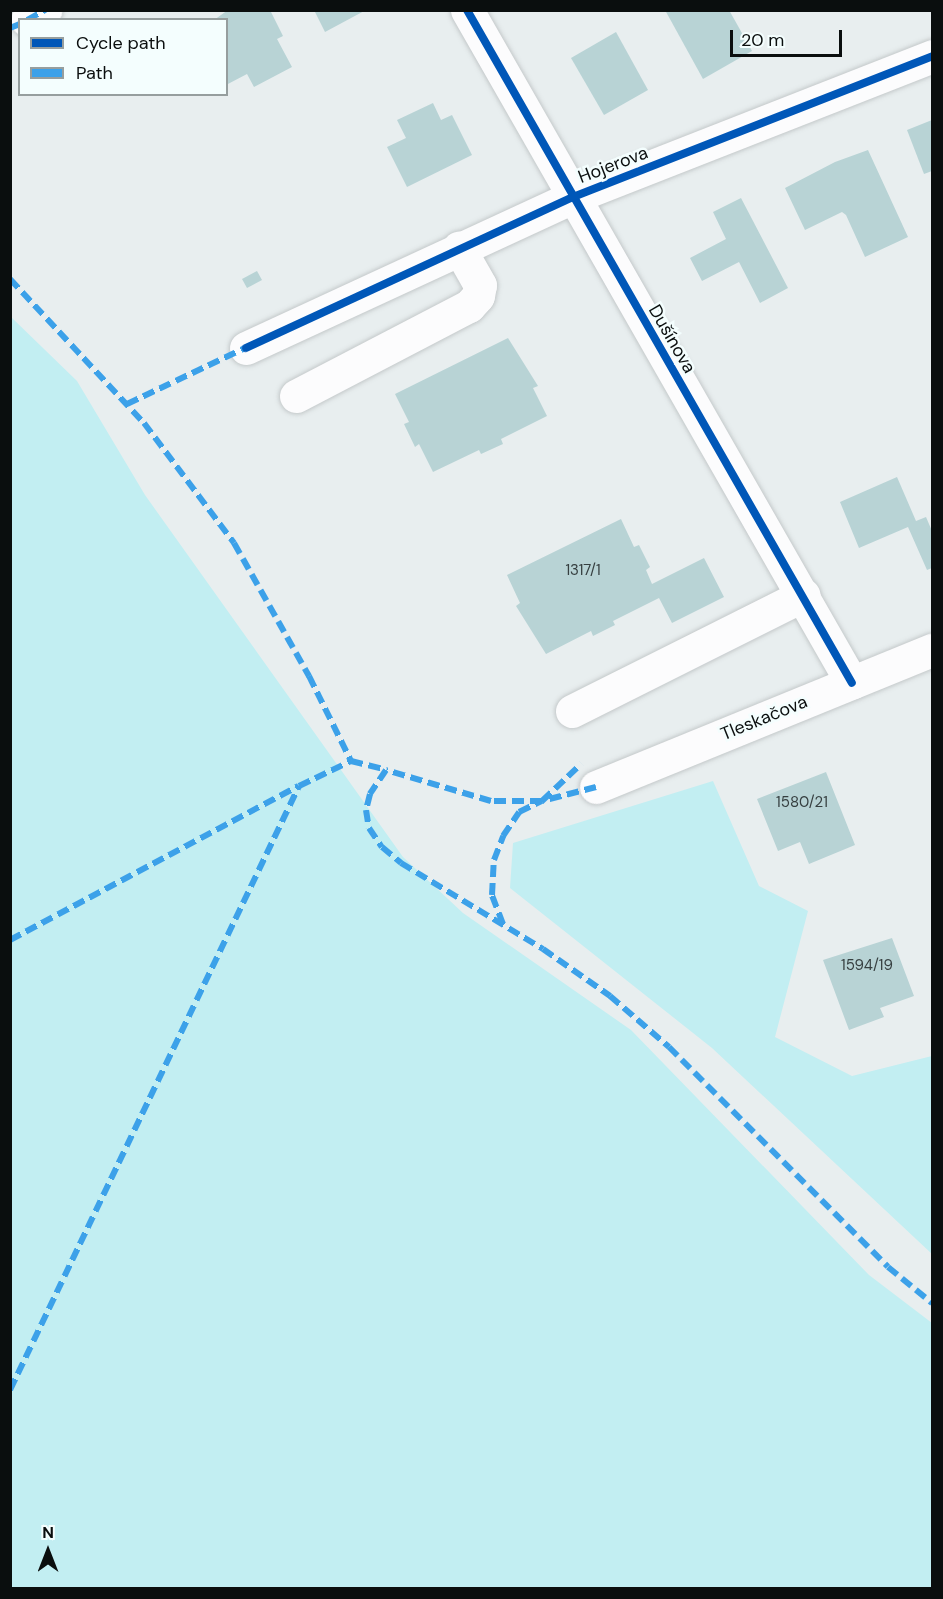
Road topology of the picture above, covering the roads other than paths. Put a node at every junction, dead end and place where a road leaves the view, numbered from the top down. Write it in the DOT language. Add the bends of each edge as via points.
graph roads {
  1 [pos="45,10"];
  2 [pos="467,10"];
  3 [pos="31,18"];
  4 [pos="933,56"];
  5 [pos="573,196"];
  6 [pos="459,248"];
  7 [pos="246,348"];
  8 [pos="296,396"];
  9 [pos="804,595"];
  10 [pos="933,650"];
  11 [pos="852,683"];
  12 [pos="572,711"];
  13 [pos="596,787"];
  1 -- 3 [label="street"];
  2 -- 5 [label="street, Dušínova"];
  4 -- 5 [label="street, Hojerova"];
  5 -- 6 [label="street, Hojerova"];
  5 -- 9 [label="street, Dušínova"];
  6 -- 7 [label="street, Hojerova"];
  6 -- 8 [label="street" via="480,285 478,296 469,306"];
  9 -- 11 [label="street, Dušínova"];
  9 -- 12 [label="street"];
  10 -- 11 [label="street, Tleskačova"];
  11 -- 13 [label="street, Tleskačova"];
}
